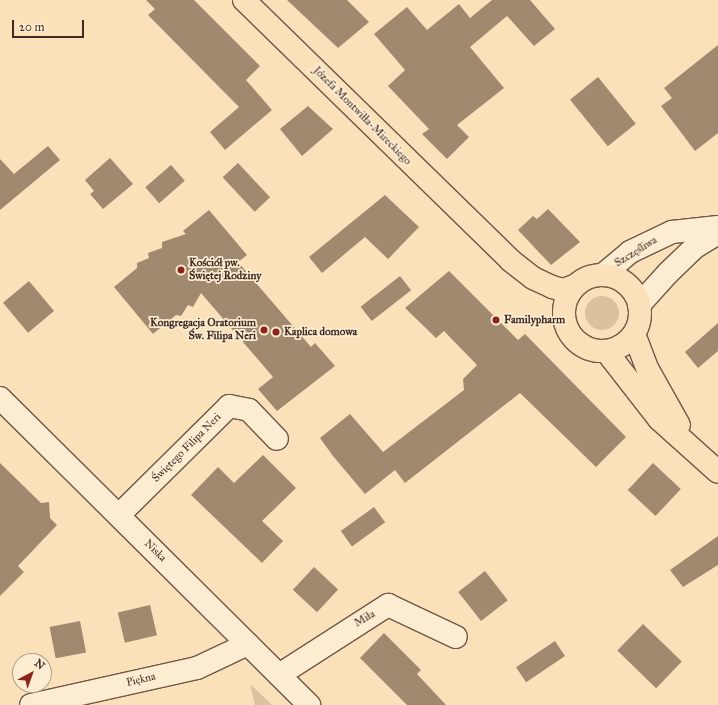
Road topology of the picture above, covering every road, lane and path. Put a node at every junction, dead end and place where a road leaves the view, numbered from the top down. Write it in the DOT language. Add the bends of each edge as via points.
graph roads {
  1 [pos="244,0"];
  2 [pos="718,226"];
  3 [pos="480,233"];
  4 [pos="718,233"];
  5 [pos="604,274"];
  6 [pos="574,286"];
  7 [pos="639,305"];
  8 [pos="563,317"];
  9 [pos="634,334"];
  10 [pos="606,350"];
  11 [pos="0,398"];
  12 [pos="277,440"];
  13 [pos="698,452"];
  14 [pos="718,472"];
  15 [pos="119,516"];
  16 [pos="456,637"];
  17 [pos="248,644"];
  18 [pos="279,675"];
  19 [pos="31,705"];
  20 [pos="309,705"];
  1 -- 3 [label="main road, Józefa Montwiłła-Mireckiego"];
  2 -- 5 [label="street, Szczęśliwa" via="666,234 630,252"];
  3 -- 6 [label="main road, Józefa Montwiłła-Mireckiego" via="533,278 563,290"];
  3 -- 8 [label="main road, Józefa Montwiłła-Mireckiego" via="507,264 556,303"];
  4 -- 7 [label="street" via="695,247 668,272"];
  5 -- 6 [label="main road" via="593,275"];
  5 -- 7 [label="main road" via="627,284"];
  6 -- 8 [label="main road" via="567,296"];
  7 -- 9 [label="main road" via="638,325"];
  8 -- 10 [label="main road" via="567,328 583,346"];
  9 -- 10 [label="main road" via="617,348"];
  9 -- 13 [label="main road" via="648,370 669,411"];
  10 -- 13 [label="main road" via="659,419"];
  11 -- 15 [label="street, Niska"];
  12 -- 15 [label="street, Świętego Filipa Neri" via="249,410 229,406"];
  13 -- 14 [label="main road"];
  15 -- 17 [label="street, Niska"];
  16 -- 18 [label="street, Miła" via="388,605"];
  17 -- 18 [label="street, Niska"];
  17 -- 19 [label="street, Piękna" via="197,668"];
  18 -- 20 [label="street, Niska"];
}
